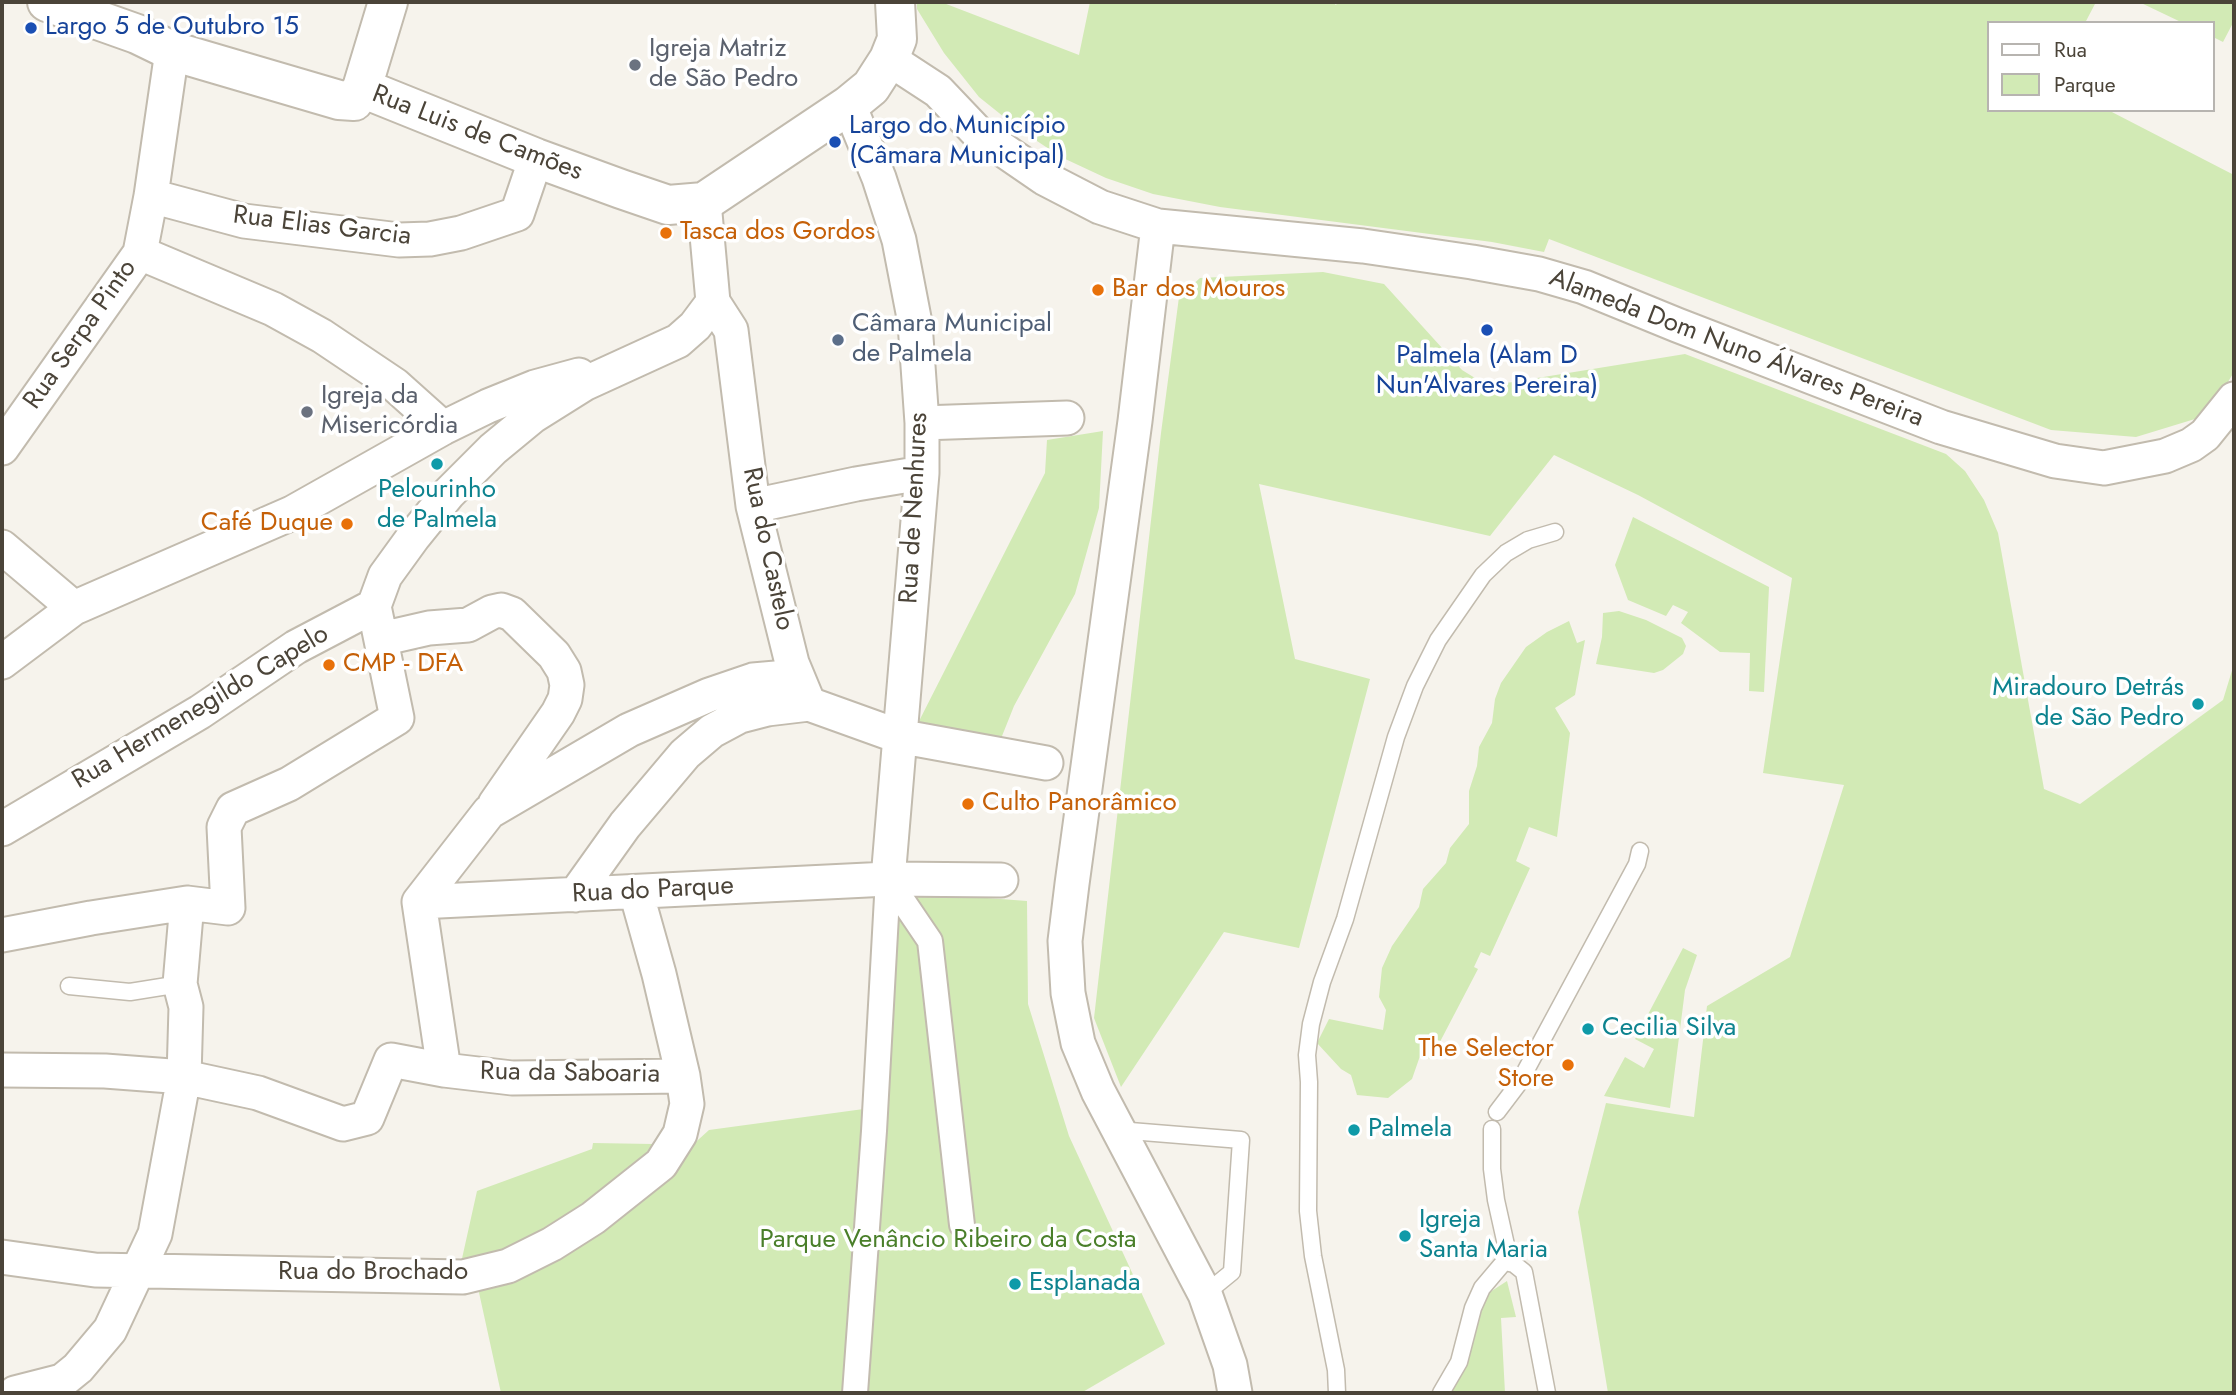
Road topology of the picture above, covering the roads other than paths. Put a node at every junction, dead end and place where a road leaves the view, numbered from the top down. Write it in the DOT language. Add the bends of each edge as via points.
graph roads {
  1 [pos="47,2"];
  2 [pos="388,2"];
  3 [pos="895,2"];
  4 [pos="142,18"];
  5 [pos="172,51"];
  6 [pos="889,59"];
  7 [pos="362,88"];
  8 [pos="849,105"];
  9 [pos="536,158"];
  10 [pos="151,196"];
  11 [pos="704,202"];
  12 [pos="1158,226"];
  13 [pos="139,253"];
  14 [pos="713,302"];
  15 [pos="645,356"];
  16 [pos="2234,399"];
  17 [pos="1067,418"];
  18 [pos="922,423"];
  19 [pos="443,428"];
  20 [pos="2,447"];
  21 [pos="922,473"];
  22 [pos="753,506"];
  23 [pos="1555,532"];
  24 [pos="2,547"];
  25 [pos="380,591"];
  26 [pos="74,608"];
  27 [pos="381,639"];
  28 [pos="2,662"];
  29 [pos="809,704"];
  30 [pos="898,736"];
  31 [pos="1046,763"];
  32 [pos="489,812"];
  33 [pos="2,829"];
  34 [pos="1640,851"];
  35 [pos="888,879"];
  36 [pos="1001,880"];
  37 [pos="636,892"];
  38 [pos="575,895"];
  39 [pos="419,902"];
  40 [pos="187,904"];
  41 [pos="2,935"];
  42 [pos="180,984"];
  43 [pos="69,986"];
  44 [pos="2,1070"];
  45 [pos="444,1070"];
  46 [pos="683,1076"];
  47 [pos="184,1077"];
  48 [pos="1497,1112"];
  49 [pos="1492,1129"];
  50 [pos="1117,1130"];
  51 [pos="962,1225"];
  52 [pos="2,1257"];
  53 [pos="1504,1262"];
  54 [pos="138,1272"];
  55 [pos="1205,1294"];
  56 [pos="15,1393"];
  57 [pos="855,1393"];
  58 [pos="1236,1393"];
  59 [pos="1337,1393"];
  60 [pos="1441,1393"];
  61 [pos="1547,1393"];
  1 -- 4 [label="street, Rua Luis de Camões"];
  2 -- 7 [label="street"];
  3 -- 6 [label="street" via="897,39"];
  4 -- 5 [label="street, Rua Luis de Camões"];
  5 -- 7 [label="street, Rua Luis de Camões" via="339,100 354,101"];
  5 -- 10 [label="street, Rua Serpa Pinto"];
  6 -- 8 [label="street" via="871,87"];
  6 -- 12 [label="street, Alameda Dom Nuno Álvares Pereira" via="938,90 977,132 1044,178 1100,207"];
  7 -- 9 [label="street, Rua Luis de Camões"];
  8 -- 11 [label="street"];
  8 -- 18 [label="street, Rua de Nenhures" via="899,240 915,323"];
  9 -- 10 [label="street, Rua Elias Garcia" via="517,214 430,239 399,240 244,221"];
  9 -- 11 [label="street, Rua Luis de Camões" via="668,205"];
  10 -- 13 [label="street, Rua Serpa Pinto"];
  11 -- 14 [label="street"];
  12 -- 16 [label="street, Alameda Dom Nuno Álvares Pereira" via="1363,246 1539,274 1584,287 1941,427 2055,461 2104,468 2165,456 2205,435"];
  12 -- 50 [label="street" via="1065,941 1068,993 1079,1043"];
  13 -- 19 [label="street" via="262,304 322,335 395,385"];
  13 -- 20 [label="street, Rua Serpa Pinto"];
  14 -- 15 [label="street" via="678,341"];
  14 -- 22 [label="street, Rua do Castelo" via="731,331"];
  15 -- 19 [label="street" via="535,387"];
  15 -- 25 [label="street" via="584,384 533,416 493,449 448,495"];
  17 -- 18 [label="street"];
  18 -- 21 [label="street, Rua de Nenhures"];
  19 -- 26 [label="street" via="292,513"];
  21 -- 22 [label="street"];
  21 -- 30 [label="street, Rua de Nenhures"];
  22 -- 29 [label="street, Rua do Castelo" via="792,663"];
  23 -- 59 [label="lane" via="1506,553 1483,575 1438,640 1415,686 1311,1024 1307,1055 1308,1211"];
  24 -- 26 [label="street"];
  25 -- 27 [label="street"];
  25 -- 33 [label="street, Rua Hermenegildo Capelo" via="200,712"];
  26 -- 28 [label="street"];
  27 -- 32 [label="street" via="468,625 501,610 512,614 554,654 564,671 565,699"];
  27 -- 40 [label="street" via="397,718 289,784 233,810 224,827 229,908"];
  29 -- 30 [label="street"];
  29 -- 32 [label="street" via="776,678 753,680 629,730"];
  29 -- 38 [label="street" via="740,716 712,731 685,754 633,815"];
  30 -- 31 [label="street"];
  30 -- 35 [label="street, Rua de Nenhures"];
  32 -- 39 [label="street"];
  34 -- 48 [label="lane" via="1519,1083"];
  35 -- 36 [label="street, Rua do Parque"];
  35 -- 37 [label="street, Rua do Parque"];
  35 -- 51 [label="street" via="930,942"];
  35 -- 57 [label="street"];
  37 -- 38 [label="street, Rua do Parque"];
  37 -- 46 [label="street, Rua do Brochado"];
  38 -- 39 [label="street, Rua do Parque"];
  39 -- 45 [label="street"];
  40 -- 41 [label="street"];
  40 -- 42 [label="street"];
  42 -- 43 [label="lane" via="130,992"];
  42 -- 47 [label="street" via="186,1007"];
  44 -- 47 [label="street, Rua da Saboaria"];
  45 -- 46 [label="street, Rua da Saboaria" via="512,1078"];
  45 -- 47 [label="street, Rua da Saboaria" via="391,1060 367,1118 343,1124 258,1093"];
  46 -- 54 [label="street, Rua do Brochado" via="687,1104 680,1134 661,1164 593,1218 508,1266 463,1277"];
  47 -- 54 [label="street" via="155,1234"];
  49 -- 53 [label="lane" via="1492,1169 1506,1245"];
  50 -- 55 [label="street"];
  50 -- 55 [label="lane" via="1241,1140 1232,1272"];
  52 -- 54 [label="street, Rua do Brochado"];
  53 -- 60 [label="lane" via="1482,1288 1459,1362"];
  53 -- 61 [label="lane" via="1524,1272"];
  54 -- 56 [label="street" via="110,1331 78,1368 62,1381"];
  55 -- 58 [label="street"];
}
